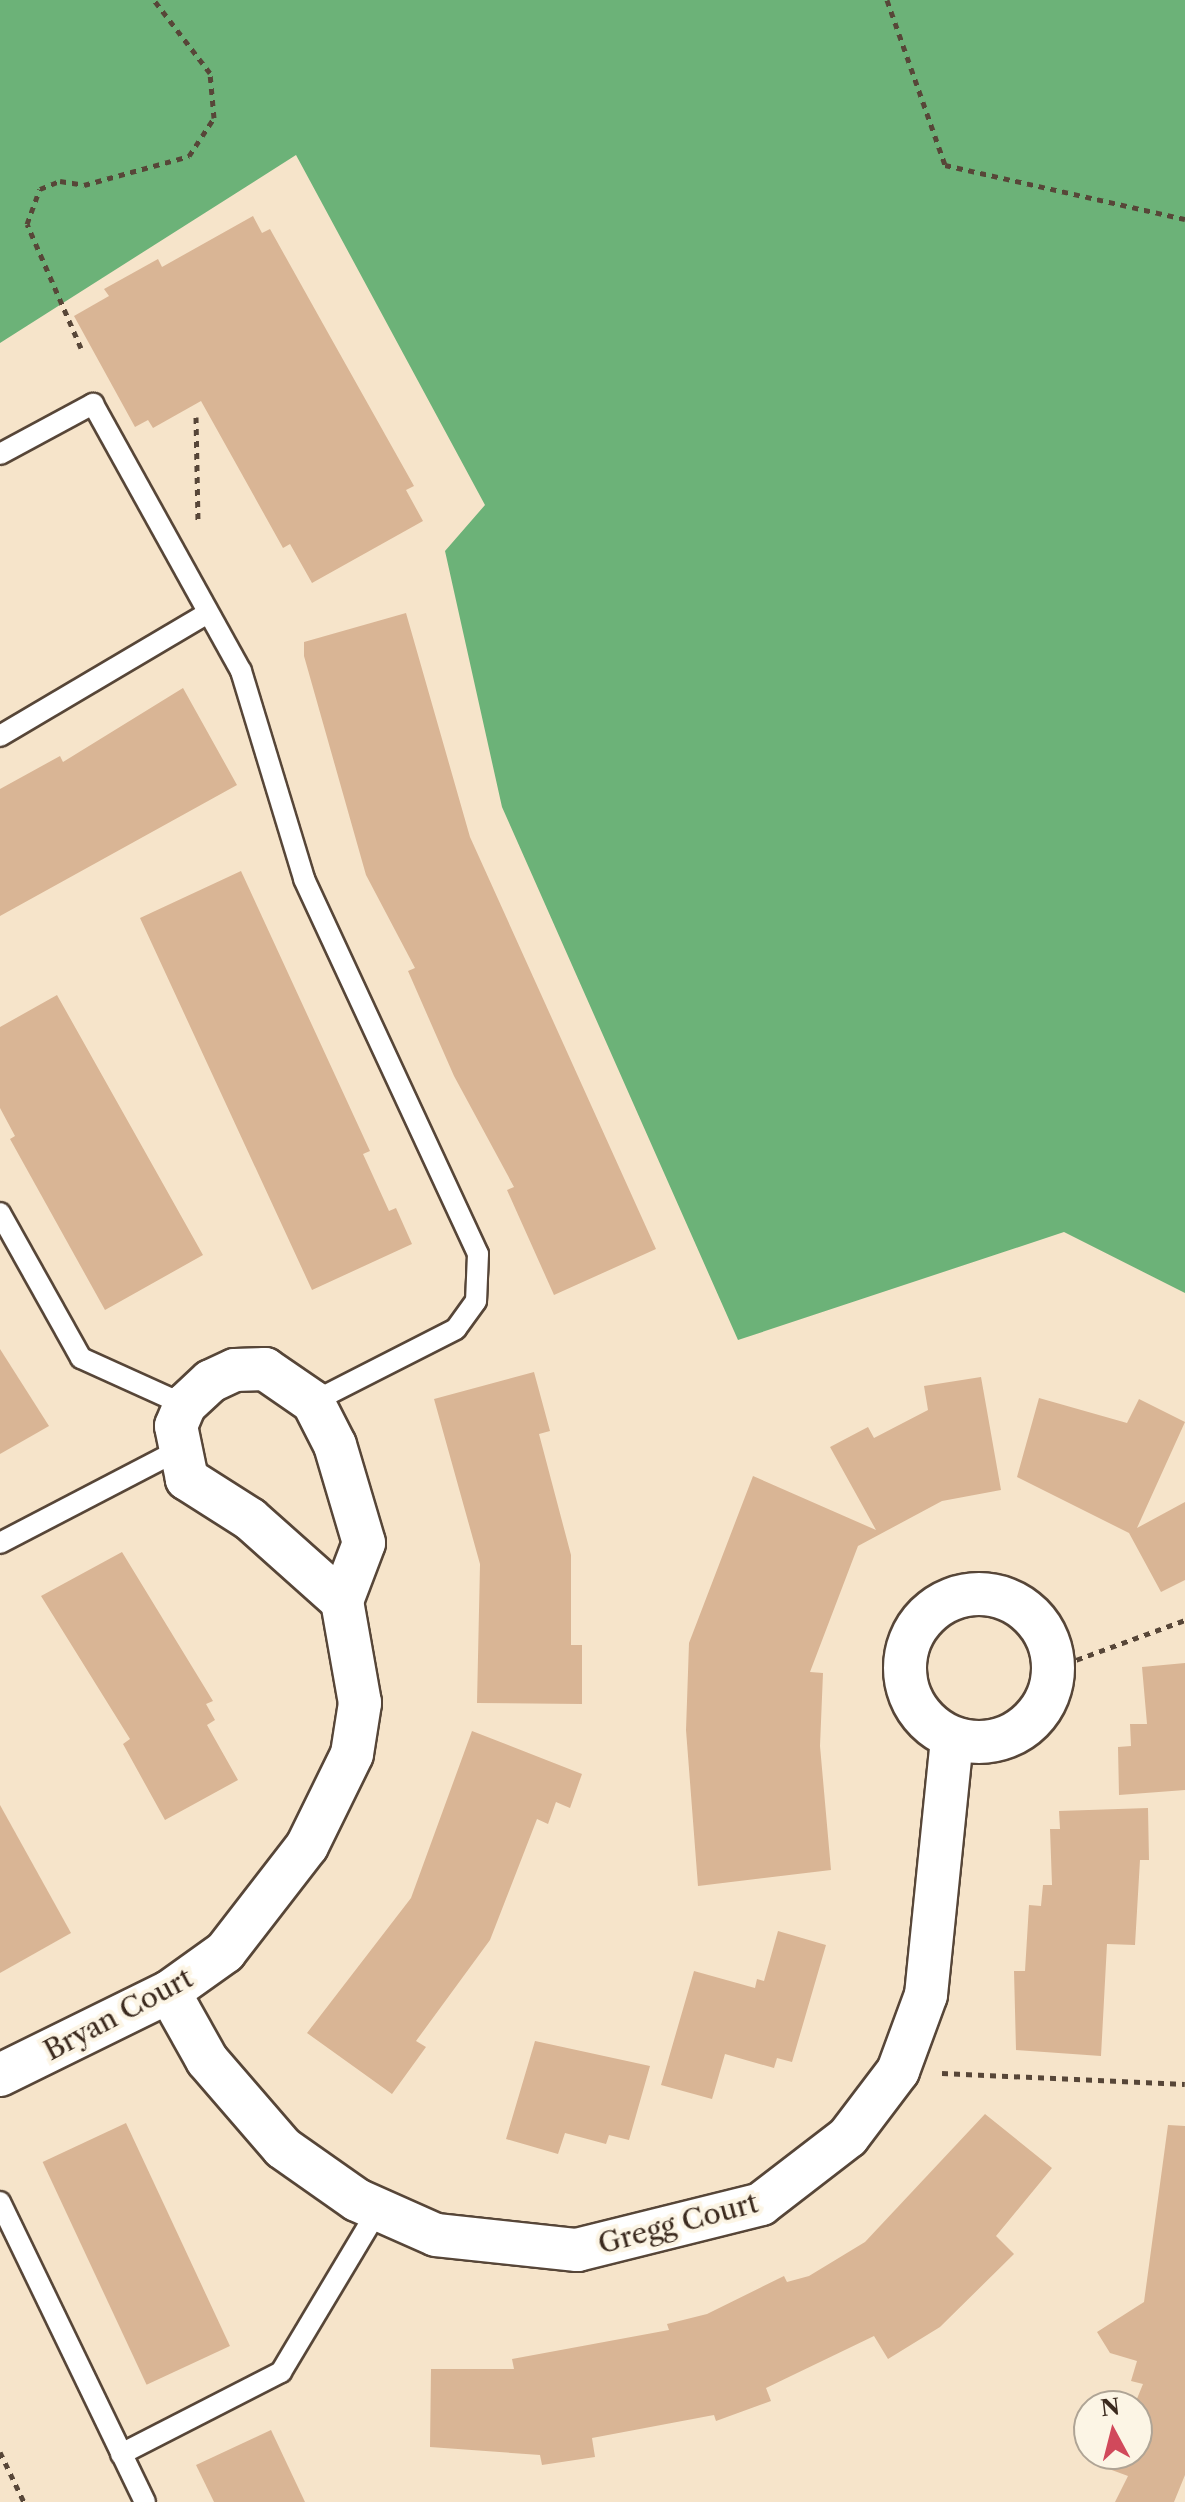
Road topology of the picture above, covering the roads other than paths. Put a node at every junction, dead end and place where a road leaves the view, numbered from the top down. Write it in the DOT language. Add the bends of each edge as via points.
graph roads {
  1 [pos="0,454"];
  2 [pos="205,615"];
  3 [pos="0,736"];
  4 [pos="0,1213"];
  5 [pos="313,1402"];
  6 [pos="185,1405"];
  7 [pos="179,1450"];
  8 [pos="0,1543"];
  9 [pos="342,1601"];
  10 [pos="952,1738"];
  11 [pos="169,1992"];
  12 [pos="0,2075"];
  13 [pos="0,2202"];
  14 [pos="378,2210"];
  15 [pos="121,2454"];
  16 [pos="145,2502"];
  1 -- 2 [label="lane" via="93,404"];
  2 -- 3 [label="lane"];
  2 -- 5 [label="lane" via="241,671 304,879 478,1254 476,1301 456,1329"];
  4 -- 6 [label="lane" via="81,1358"];
  5 -- 6 [label="street" via="265,1369 235,1370"];
  5 -- 9 [label="street" via="335,1445 364,1543"];
  6 -- 7 [label="street" via="176,1426"];
  7 -- 8 [label="lane"];
  7 -- 9 [label="street" via="187,1479 250,1519"];
  9 -- 11 [label="street, Bryan Court" via="360,1703 334,1802 275,1896 225,1952"];
  10 -- 10 [label="street" via="1003,1739 1032,1721 1054,1668 1033,1616 1011,1601 960,1596 930,1612 913,1633 904,1675 926,1721"];
  10 -- 14 [label="street, Gregg Court" via="926,1995 898,2071 848,2137 761,2204 577,2250 436,2235"];
  11 -- 12 [label="street, Bryan Court"];
  11 -- 14 [label="street, Gregg Court" via="207,2060 283,2148"];
  13 -- 15 [label="lane"];
  14 -- 15 [label="lane" via="281,2372"];
  15 -- 16 [label="lane"];
}
